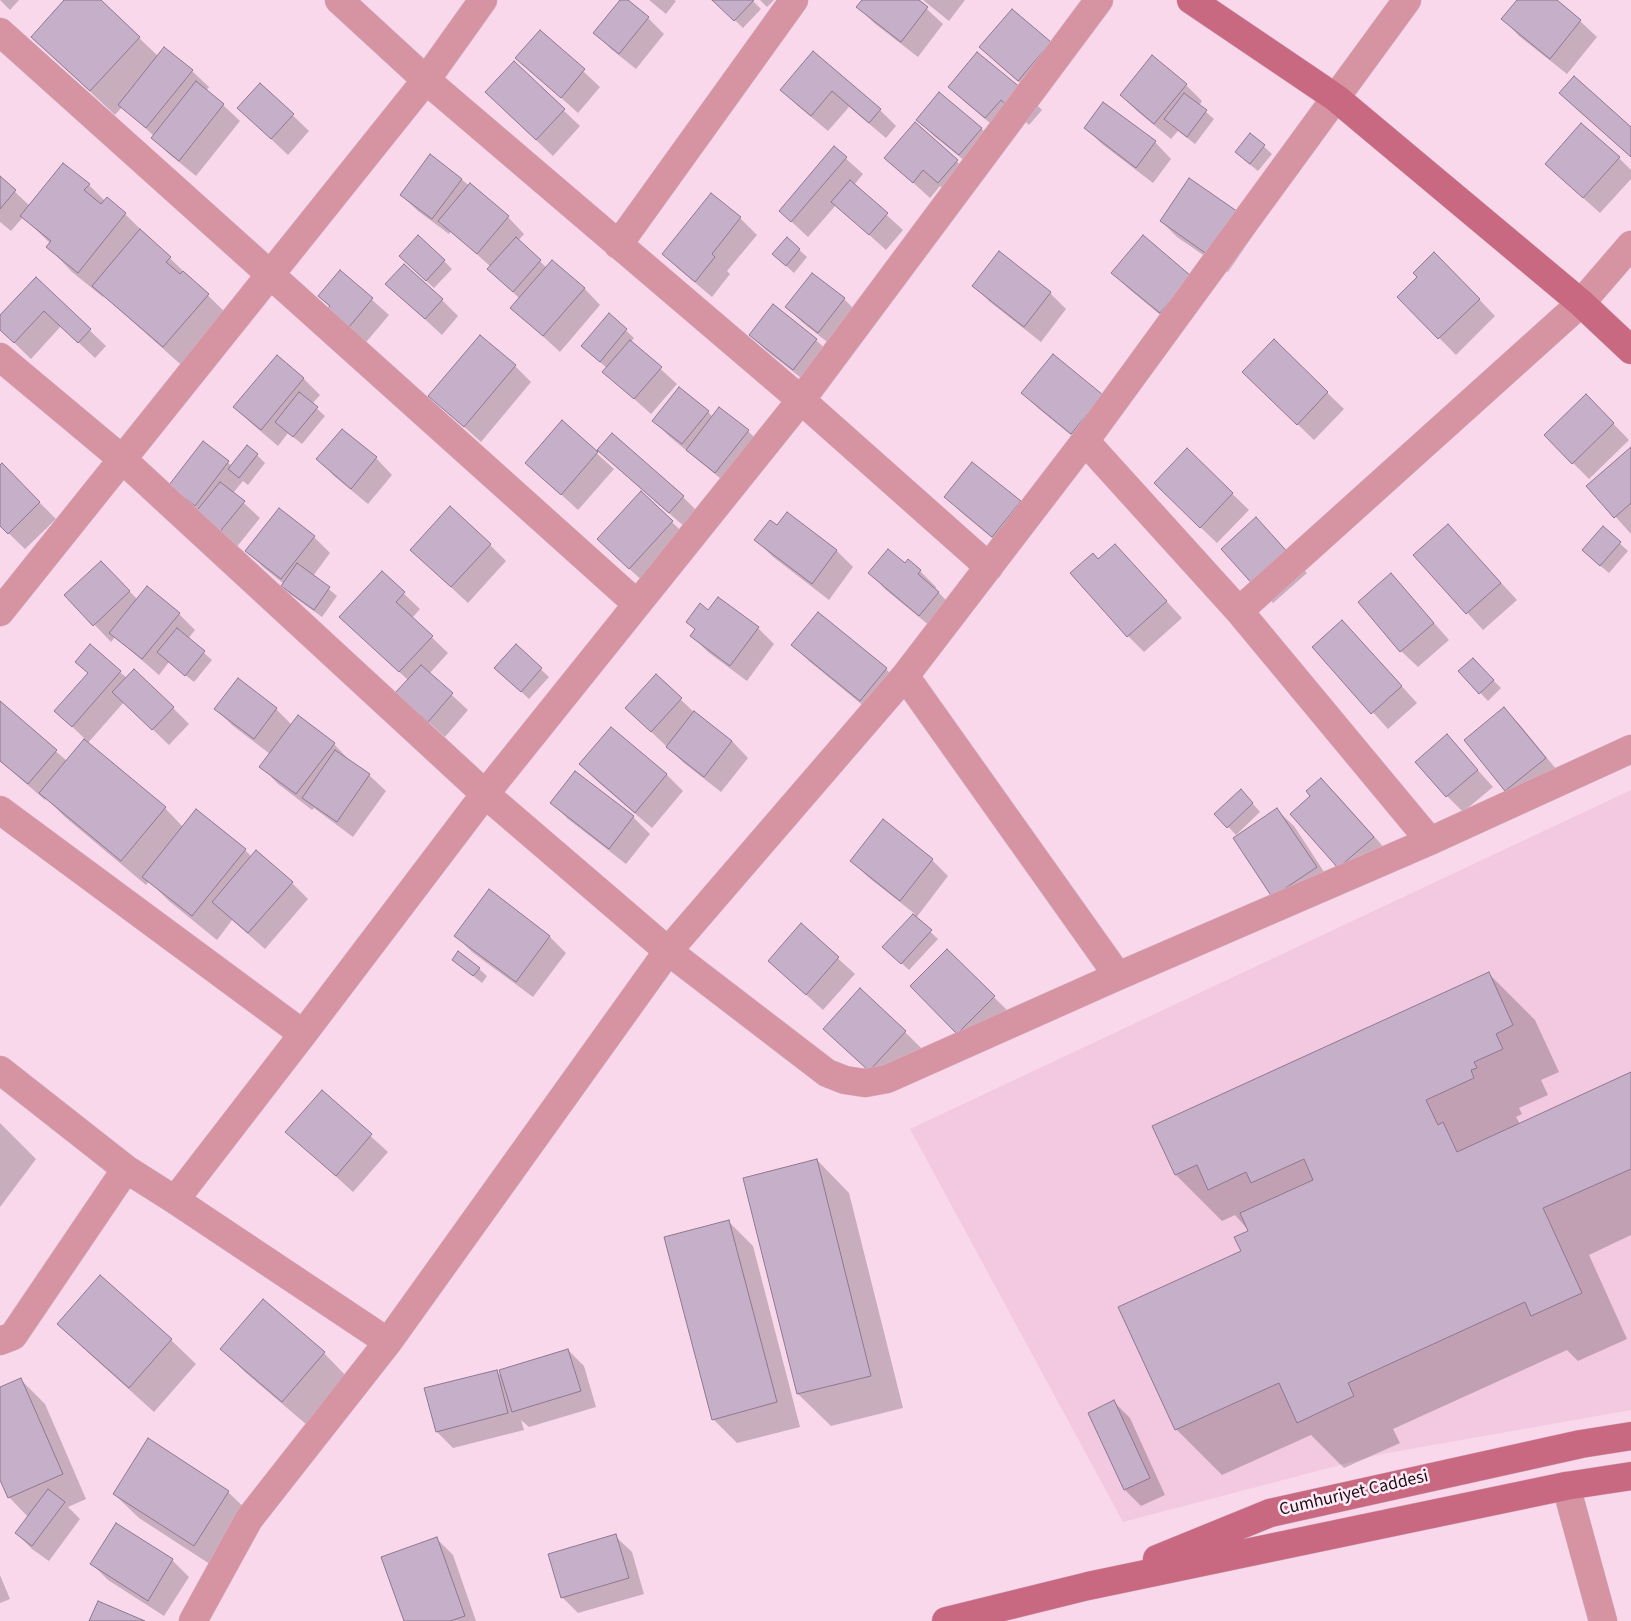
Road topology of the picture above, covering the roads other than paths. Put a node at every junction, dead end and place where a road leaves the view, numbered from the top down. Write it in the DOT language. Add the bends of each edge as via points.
graph roads {
  1 [pos="339,0"];
  2 [pos="483,0"];
  3 [pos="794,0"];
  4 [pos="1099,0"];
  5 [pos="1191,0"];
  6 [pos="1407,0"];
  7 [pos="0,32"];
  8 [pos="426,80"];
  9 [pos="1336,98"];
  10 [pos="618,245"];
  11 [pos="1631,245"];
  12 [pos="270,274"];
  13 [pos="1581,304"];
  14 [pos="1631,350"];
  15 [pos="0,358"];
  16 [pos="801,400"];
  17 [pos="1085,441"];
  18 [pos="122,459"];
  19 [pos="989,567"];
  20 [pos="637,604"];
  21 [pos="1239,611"];
  22 [pos="0,612"];
  23 [pos="905,676"];
  24 [pos="1631,748"];
  25 [pos="485,794"];
  26 [pos="0,810"];
  27 [pos="1430,841"];
  28 [pos="668,951"];
  29 [pos="1118,976"];
  30 [pos="303,1034"];
  31 [pos="0,1070"];
  32 [pos="126,1169"];
  33 [pos="175,1200"];
  34 [pos="0,1341"];
  35 [pos="388,1342"];
  36 [pos="1631,1436"];
  37 [pos="1631,1476"];
  38 [pos="1566,1486"];
  39 [pos="1088,1586"];
  40 [pos="193,1621"];
  41 [pos="946,1621"];
  42 [pos="1603,1621"];
  1 -- 8 [label="street"];
  2 -- 8 [label="street"];
  3 -- 10 [label="street"];
  4 -- 16 [label="street"];
  5 -- 9 [label="main road"];
  6 -- 9 [label="street"];
  7 -- 12 [label="street"];
  8 -- 10 [label="street"];
  8 -- 12 [label="street"];
  9 -- 13 [label="main road"];
  9 -- 17 [label="street"];
  10 -- 16 [label="street"];
  11 -- 13 [label="street"];
  12 -- 18 [label="street"];
  12 -- 20 [label="street"];
  13 -- 14 [label="main road"];
  13 -- 21 [label="street"];
  15 -- 18 [label="street"];
  16 -- 19 [label="street"];
  16 -- 20 [label="street"];
  17 -- 19 [label="street"];
  17 -- 21 [label="street"];
  18 -- 22 [label="street"];
  18 -- 25 [label="street"];
  19 -- 23 [label="street"];
  20 -- 25 [label="street"];
  21 -- 27 [label="street"];
  23 -- 28 [label="street"];
  23 -- 29 [label="street"];
  24 -- 27 [label="street"];
  25 -- 28 [label="street"];
  25 -- 30 [label="street"];
  26 -- 30 [label="street"];
  27 -- 29 [label="street"];
  28 -- 29 [label="street" via="827,1073 865,1083 887,1079"];
  28 -- 35 [label="street"];
  30 -- 33 [label="street"];
  31 -- 32 [label="street"];
  32 -- 33 [label="street"];
  32 -- 34 [label="street" via="13,1336"];
  33 -- 35 [label="street"];
  35 -- 40 [label="street" via="249,1519"];
  36 -- 39 [label="main road, Cumhuriyet Caddesi" via="1580,1444 1270,1513"];
  37 -- 38 [label="main road, Cumhuriyet Caddesi"];
  38 -- 39 [label="main road, Cumhuriyet Caddesi"];
  38 -- 42 [label="street"];
  39 -- 41 [label="main road, Cumhuriyet Caddesi"];
}
